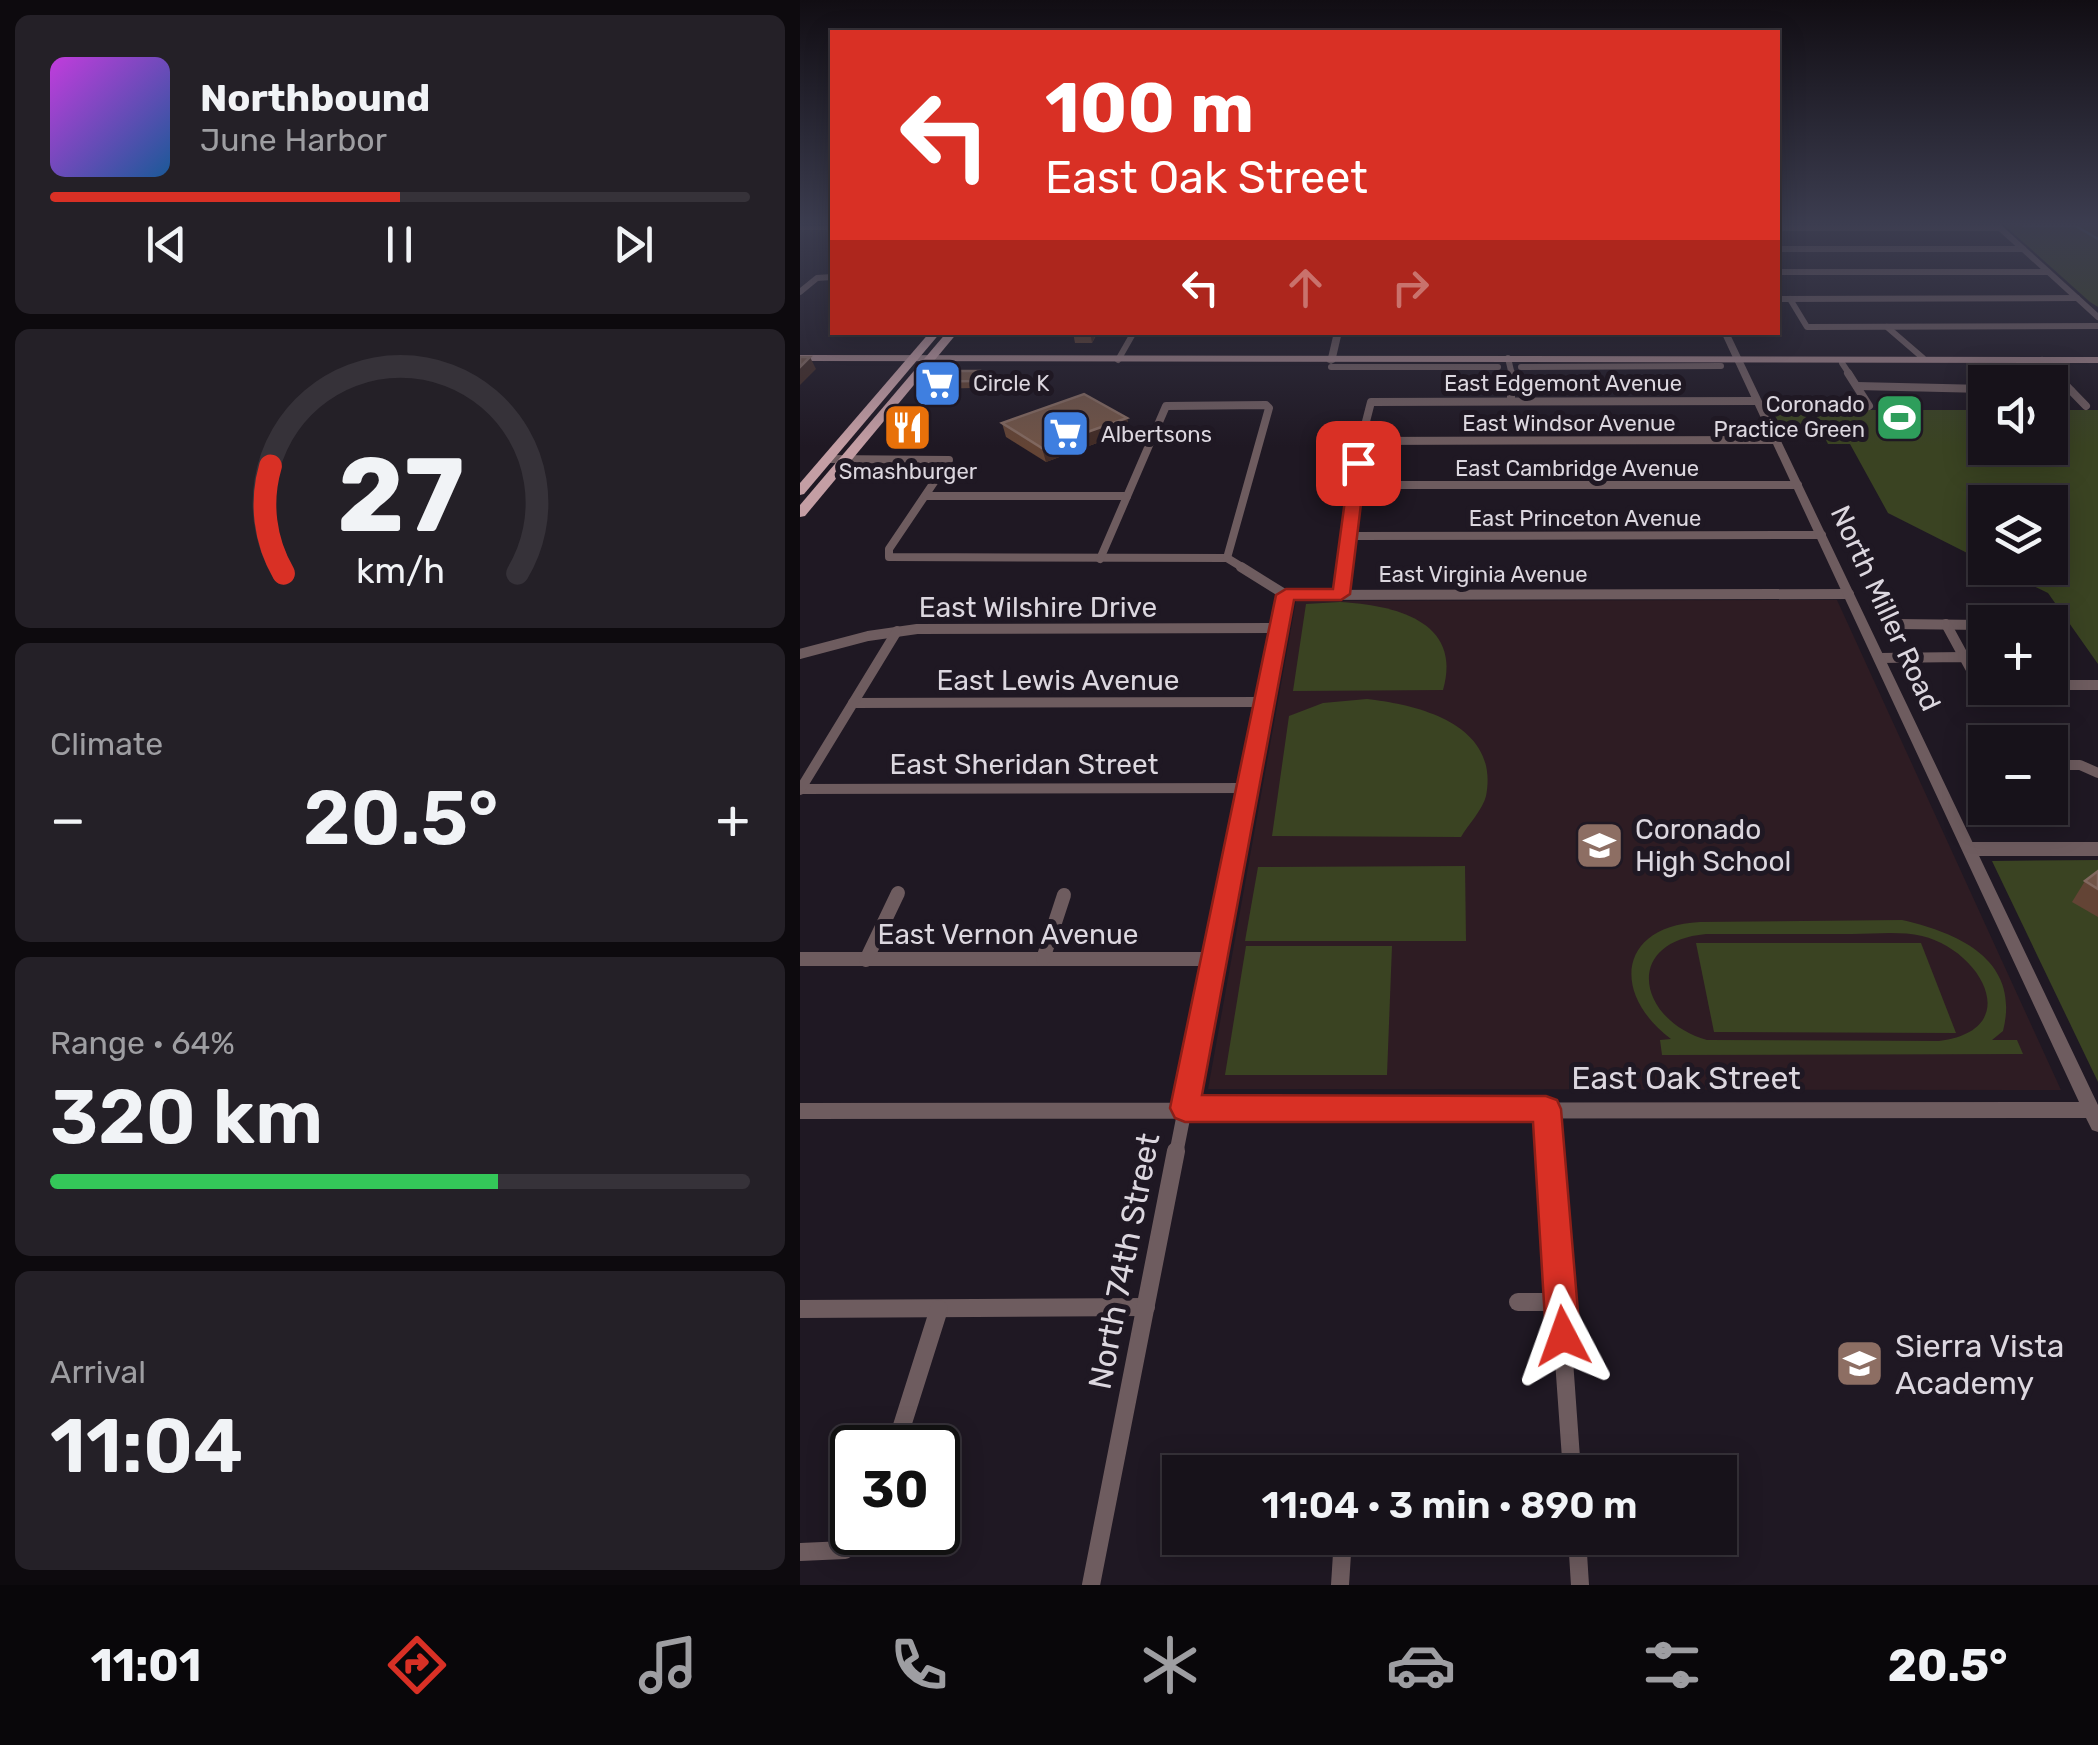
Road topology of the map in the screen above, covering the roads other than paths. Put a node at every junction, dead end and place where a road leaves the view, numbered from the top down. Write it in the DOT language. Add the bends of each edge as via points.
graph roads {
  1 [pos="1780,299"];
  2 [pos="1790,299"];
  3 [pos="1800,299"];
  4 [pos="2078,299"];
  5 [pos="2098,316"];
  6 [pos="1887,326"];
  7 [pos="2098,326"];
  8 [pos="933,335"];
  9 [pos="951,335"];
  10 [pos="1132,335"];
  11 [pos="1337,335"];
  12 [pos="1727,335"];
  13 [pos="1922,358"];
  14 [pos="1118,360"];
  15 [pos="1737,360"];
  16 [pos="2042,360"];
  17 [pos="2098,360"];
  18 [pos="911,361"];
  19 [pos="931,361"];
  20 [pos="800,362"];
  21 [pos="1479,362"];
  22 [pos="1505,362"];
  23 [pos="1536,362"];
  24 [pos="1842,362"];
  25 [pos="1331,363"];
  26 [pos="1673,364"];
  27 [pos="1721,366"];
  28 [pos="1521,367"];
  29 [pos="1856,386"];
  30 [pos="1968,389"];
  31 [pos="2068,391"];
  32 [pos="2071,391"];
  33 [pos="1511,396"];
  34 [pos="1756,401"];
  35 [pos="1869,406"];
  36 [pos="2086,406"];
  37 [pos="846,437"];
  38 [pos="866,437"];
  39 [pos="1776,440"];
  40 [pos="1362,441"];
  41 [pos="827,459"];
  42 [pos="846,459"];
  43 [pos="1355,485"];
  44 [pos="1798,485"];
  45 [pos="800,490"];
  46 [pos="926,496"];
  47 [pos="1127,496"];
  48 [pos="800,514"];
  49 [pos="1822,535"];
  50 [pos="1349,536"];
  51 [pos="1100,558"];
  52 [pos="1227,558"];
  53 [pos="1341,594"];
  54 [pos="1849,594"];
  55 [pos="1286,595"];
  56 [pos="1895,624"];
  57 [pos="1946,624"];
  58 [pos="1968,625"];
  59 [pos="1278,628"];
  60 [pos="897,631"];
  61 [pos="800,654"];
  62 [pos="1964,657"];
  63 [pos="1880,658"];
  64 [pos="1968,664"];
  65 [pos="2068,684"];
  66 [pos="2098,684"];
  67 [pos="1263,702"];
  68 [pos="853,704"];
  69 [pos="2068,767"];
  70 [pos="2094,770"];
  71 [pos="1247,788"];
  72 [pos="800,789"];
  73 [pos="1970,849"];
  74 [pos="2098,849"];
  75 [pos="898,893"];
  76 [pos="1064,894"];
  77 [pos="1044,959"];
  78 [pos="1215,959"];
  79 [pos="800,960"];
  80 [pos="866,960"];
  81 [pos="1185,1108"];
  82 [pos="1546,1109"];
  83 [pos="800,1111"];
  84 [pos="2095,1117"];
  85 [pos="1518,1302"];
  86 [pos="1561,1302"];
  87 [pos="1146,1307"];
  88 [pos="939,1308"];
  89 [pos="800,1309"];
  90 [pos="901,1425"];
  91 [pos="1571,1455"];
  92 [pos="800,1552"];
  93 [pos="830,1554"];
  94 [pos="1342,1555"];
  95 [pos="1577,1555"];
  96 [pos="1091,1585"];
  97 [pos="1340,1585"];
  98 [pos="1580,1585"];
  1 -- 2 [label="street"];
  2 -- 3 [label="street"];
  2 -- 6 [label="street" via="1807,327"];
  4 -- 5 [label="street"];
  6 -- 7 [label="street"];
  6 -- 13 [label="street"];
  8 -- 18 [label="main road"];
  9 -- 19 [label="main road"];
  10 -- 14 [label="street"];
  11 -- 25 [label="street"];
  12 -- 15 [label="street, North Miller Road"];
  13 -- 15 [label="main road"];
  13 -- 16 [label="main road"];
  14 -- 19 [label="main road"];
  14 -- 25 [label="main road"];
  15 -- 23 [label="main road"];
  15 -- 24 [label="main road"];
  15 -- 26 [label="main road"];
  15 -- 34 [label="street, North Miller Road"];
  16 -- 17 [label="main road"];
  16 -- 24 [label="main road"];
  16 -- 32 [label="street"];
  18 -- 19 [label="main road"];
  18 -- 20 [label="main road"];
  18 -- 37 [label="main road"];
  19 -- 38 [label="main road"];
  21 -- 22 [label="main road"];
  21 -- 25 [label="main road"];
  21 -- 25 [label="main road"];
  22 -- 23 [label="main road"];
  22 -- 33 [label="street"];
  23 -- 26 [label="main road"];
  23 -- 28 [label="street"];
  24 -- 29 [label="street"];
  26 -- 27 [label="street"];
  29 -- 30 [label="street"];
  29 -- 35 [label="street"];
  31 -- 32 [label="street"];
  32 -- 36 [label="street"];
  33 -- 34 [label="street, East Edgemont Avenue"];
  33 -- 40 [label="street, East Edgemont Avenue" via="1371,402"];
  34 -- 39 [label="street, North Miller Road"];
  37 -- 38 [label="main road"];
  37 -- 41 [label="main road"];
  38 -- 42 [label="main road"];
  39 -- 40 [label="street, East Windsor Avenue"];
  39 -- 44 [label="street, North Miller Road"];
  40 -- 43 [label="street"];
  41 -- 42 [label="street"];
  41 -- 45 [label="main road"];
  42 -- 46 [label="street" via="949,460"];
  42 -- 48 [label="main road"];
  43 -- 44 [label="street, East Cambridge Avenue"];
  43 -- 50 [label="street"];
  44 -- 49 [label="street, North Miller Road"];
  46 -- 47 [label="street"];
  46 -- 51 [label="street" via="888,549 889,557"];
  47 -- 51 [label="street"];
  47 -- 52 [label="street" via="1170,404 1266,405"];
  49 -- 50 [label="street, East Princeton Avenue"];
  49 -- 54 [label="street, North Miller Road"];
  50 -- 53 [label="street"];
  51 -- 52 [label="street"];
  52 -- 55 [label="street"];
  53 -- 54 [label="street, East Virginia Avenue"];
  53 -- 55 [label="street, East Virginia Avenue"];
  54 -- 63 [label="street, North Miller Road"];
  55 -- 59 [label="street, North 74th Street"];
  56 -- 57 [label="street"];
  57 -- 58 [label="street"];
  57 -- 62 [label="street"];
  59 -- 60 [label="street, East Wilshire Drive"];
  59 -- 67 [label="street, North 74th Street"];
  60 -- 61 [label="street, East Wilshire Drive"];
  60 -- 68 [label="street"];
  62 -- 63 [label="street"];
  62 -- 64 [label="street"];
  63 -- 73 [label="street, North Miller Road"];
  65 -- 66 [label="street"];
  67 -- 68 [label="street, East Lewis Avenue"];
  67 -- 71 [label="street, North 74th Street"];
  68 -- 72 [label="street"];
  69 -- 70 [label="street"];
  71 -- 72 [label="street, East Sheridan Street"];
  71 -- 78 [label="street, North 74th Street"];
  73 -- 74 [label="street"];
  73 -- 84 [label="street, North Miller Road"];
  75 -- 80 [label="street"];
  76 -- 77 [label="street"];
  77 -- 78 [label="street, East Vernon Avenue"];
  77 -- 80 [label="street, East Vernon Avenue"];
  78 -- 81 [label="street, North 74th Street"];
  79 -- 80 [label="street, East Vernon Avenue"];
  81 -- 82 [label="street, East Oak Street"];
  81 -- 83 [label="street, East Oak Street"];
  81 -- 87 [label="street, North 74th Street"];
  82 -- 84 [label="street, East Oak Street"];
  82 -- 86 [label="street"];
  85 -- 86 [label="street"];
  86 -- 91 [label="street"];
  87 -- 88 [label="street"];
  87 -- 96 [label="street, North 74th Street"];
  88 -- 89 [label="street"];
  88 -- 90 [label="street"];
  92 -- 93 [label="street"];
  94 -- 97 [label="street"];
  95 -- 98 [label="street"];
}
